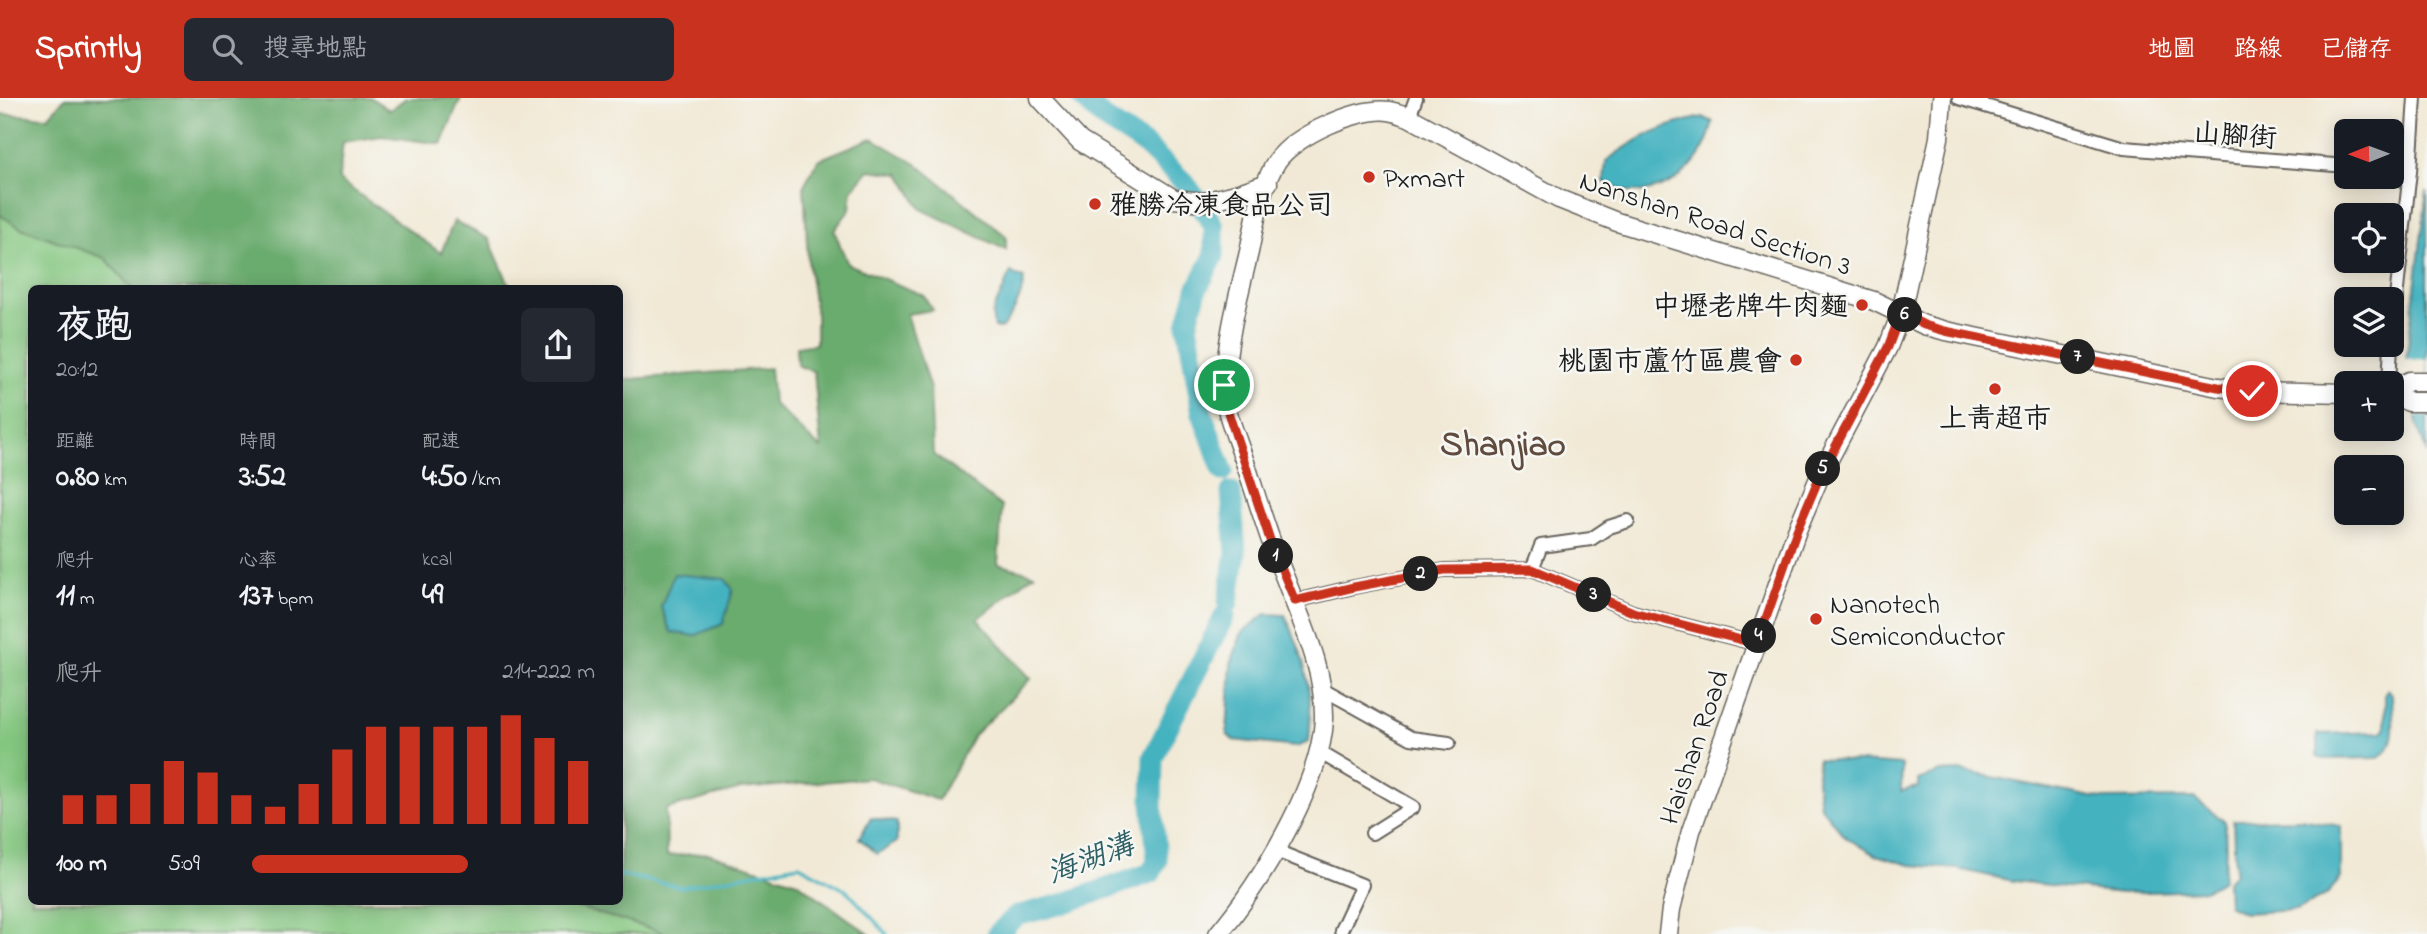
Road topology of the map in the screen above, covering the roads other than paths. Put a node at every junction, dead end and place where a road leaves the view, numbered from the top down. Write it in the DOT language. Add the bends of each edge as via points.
graph roads {
  1 [pos="1040,98"];
  2 [pos="1416,98"];
  3 [pos="1942,98"];
  4 [pos="1959,98"];
  5 [pos="2415,98"];
  6 [pos="1409,117"];
  7 [pos="2334,165"];
  8 [pos="2404,171"];
  9 [pos="2410,171"];
  10 [pos="1268,183"];
  11 [pos="2397,287"];
  12 [pos="1901,313"];
  13 [pos="2427,381"];
  14 [pos="2404,387"];
  15 [pos="2334,393"];
  16 [pos="2404,396"];
  17 [pos="2427,402"];
  18 [pos="1628,521"];
  19 [pos="1532,569"];
  20 [pos="1295,601"];
  21 [pos="1757,644"];
  22 [pos="1323,689"];
  23 [pos="1449,743"];
  24 [pos="1319,752"];
  25 [pos="1372,833"];
  26 [pos="1276,851"];
  27 [pos="1341,930"];
  28 [pos="1218,934"];
  29 [pos="1668,934"];
  1 -- 10 [label="street" via="1073,135 1174,199 1198,202"];
  2 -- 6 [label="street"];
  3 -- 12 [label="street, Haishan Road" via="1939,138"];
  4 -- 7 [label="street, 山腳街" via="2124,148"];
  5 -- 9 [label="street"];
  6 -- 10 [label="street, Nanshan Road Section 3" via="1389,111 1338,120 1291,145"];
  6 -- 12 [label="street, Nanshan Road Section 3" via="1559,199 1617,222 1874,300"];
  8 -- 9 [label="street"];
  9 -- 11 [label="street"];
  10 -- 20 [label="street, Nanshan Road Section 3" via="1234,313 1224,385 1228,412 1272,546"];
  12 -- 15 [label="street, Nanshan Road Section 3" via="1945,331 2218,387"];
  12 -- 21 [label="street, Haishan Road" via="1819,478"];
  13 -- 14 [label="street" via="2409,381"];
  16 -- 17 [label="street"];
  18 -- 19 [label="street" via="1591,539 1541,546"];
  19 -- 20 [label="street" via="1444,570"];
  19 -- 21 [label="street" via="1633,612"];
  20 -- 22 [label="street, Nanshan Road Section 3"];
  21 -- 29 [label="street, Haishan Road" via="1691,831"];
  22 -- 23 [label="street" via="1411,738"];
  22 -- 24 [label="street, Nanshan Road Section 3"];
  24 -- 25 [label="street" via="1413,807"];
  24 -- 26 [label="street, Nanshan Road Section 3"];
  26 -- 27 [label="street" via="1362,885"];
  26 -- 28 [label="street, Nanshan Road Section 3"];
}
